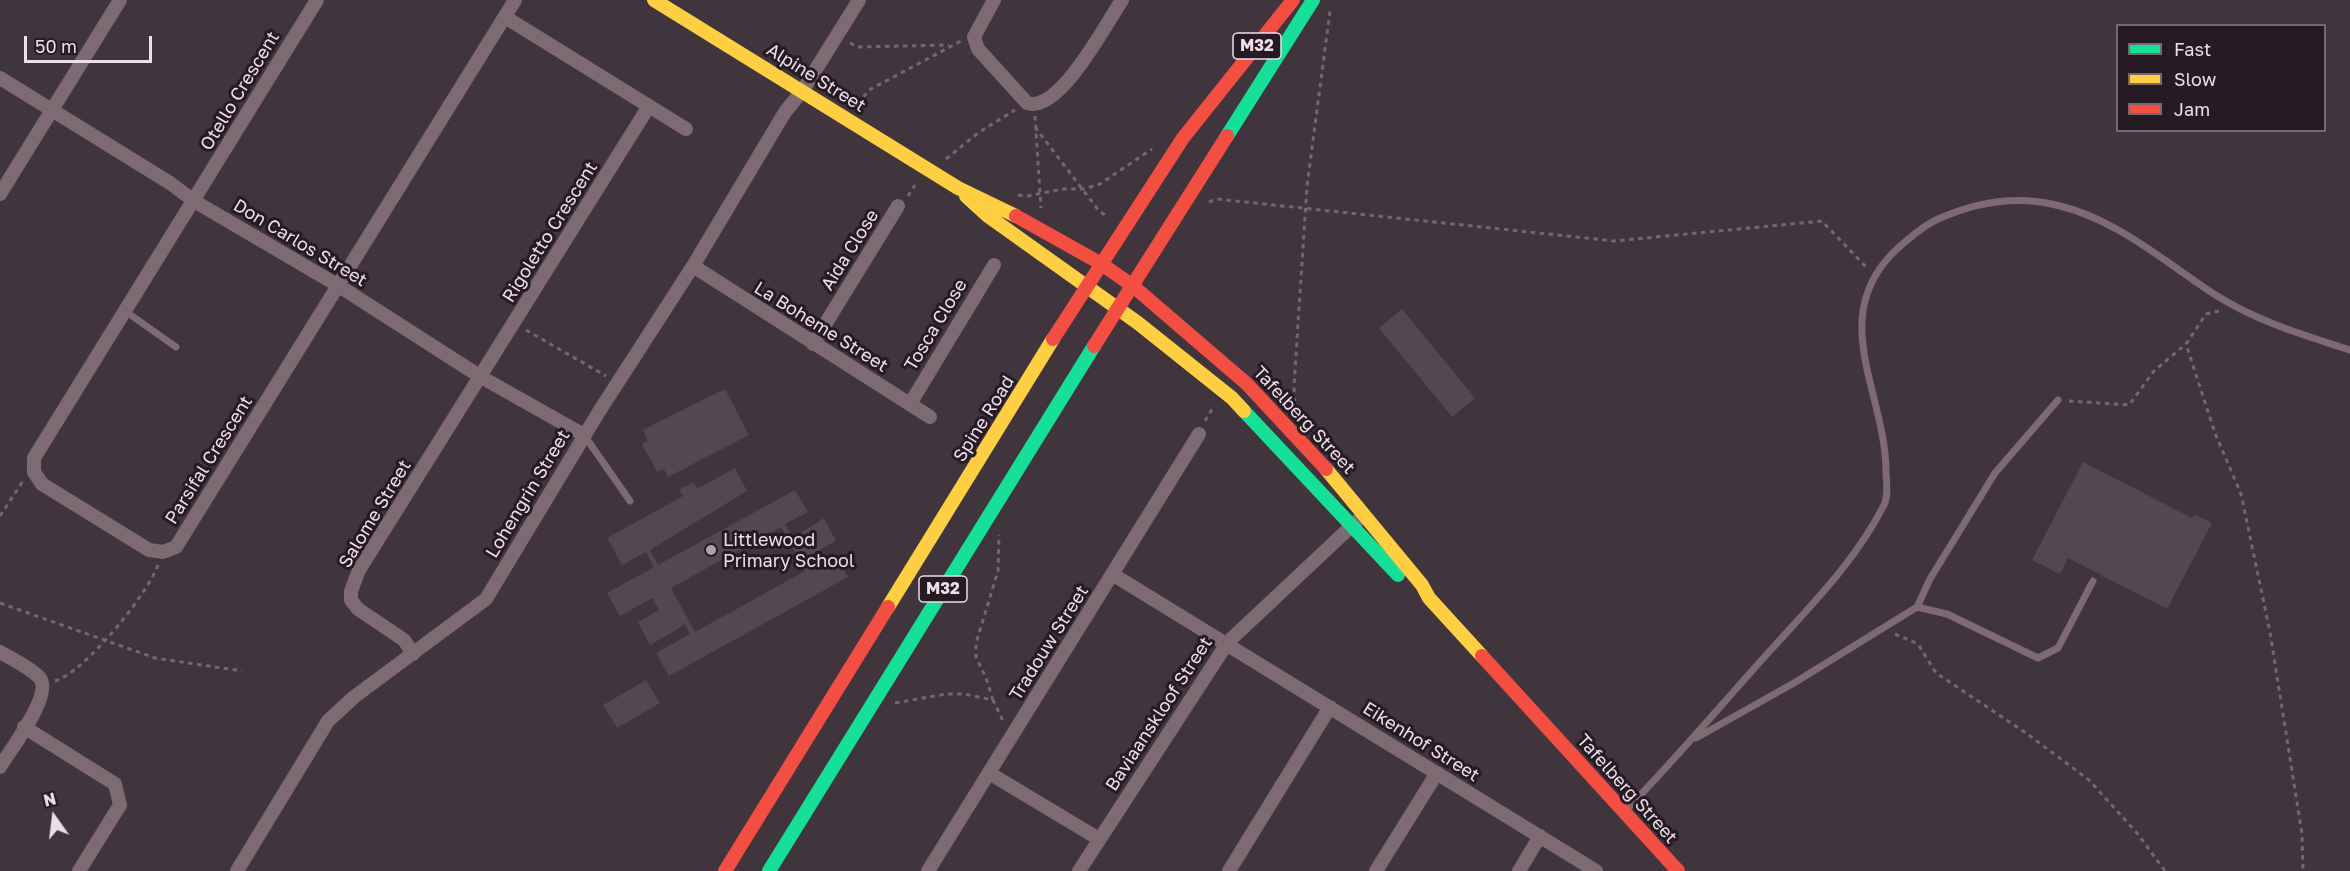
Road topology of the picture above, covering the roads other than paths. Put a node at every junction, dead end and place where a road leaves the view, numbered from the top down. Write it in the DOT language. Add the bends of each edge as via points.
graph roads {
  1 [pos="120,0"];
  2 [pos="317,0"];
  3 [pos="515,0"];
  4 [pos="654,0"];
  5 [pos="859,0"];
  6 [pos="994,0"];
  7 [pos="1122,0"];
  8 [pos="1293,0"];
  9 [pos="1313,0"];
  10 [pos="505,17"];
  11 [pos="0,78"];
  12 [pos="802,90"];
  13 [pos="649,106"];
  14 [pos="51,112"];
  15 [pos="686,129"];
  16 [pos="958,188"];
  17 [pos="0,194"];
  18 [pos="194,201"];
  19 [pos="898,206"];
  20 [pos="1100,263"];
  21 [pos="994,265"];
  22 [pos="693,266"];
  23 [pos="1133,285"];
  24 [pos="339,286"];
  25 [pos="1086,287"];
  26 [pos="1118,309"];
  27 [pos="125,311"];
  28 [pos="813,344"];
  29 [pos="176,347"];
  30 [pos="2350,350"];
  31 [pos="481,377"];
  32 [pos="2058,400"];
  33 [pos="910,404"];
  34 [pos="930,417"];
  35 [pos="1201,428"];
  36 [pos="584,435"];
  37 [pos="630,501"];
  38 [pos="1364,516"];
  39 [pos="1350,527"];
  40 [pos="1112,574"];
  41 [pos="2093,582"];
  42 [pos="1429,598"];
  43 [pos="1917,607"];
  44 [pos="1228,642"];
  45 [pos="0,652"];
  46 [pos="413,654"];
  47 [pos="1330,707"];
  48 [pos="24,727"];
  49 [pos="1691,741"];
  50 [pos="0,767"];
  51 [pos="989,773"];
  52 [pos="1437,773"];
  53 [pos="1624,812"];
  54 [pos="1540,836"];
  55 [pos="1099,839"];
  56 [pos="79,871"];
  57 [pos="237,871"];
  58 [pos="725,871"];
  59 [pos="769,871"];
  60 [pos="928,871"];
  61 [pos="1079,871"];
  62 [pos="1229,871"];
  63 [pos="1376,871"];
  64 [pos="1519,871"];
  65 [pos="1596,871"];
  66 [pos="1678,871"];
  1 -- 14 [label="street"];
  2 -- 18 [label="street, Otello Crescent"];
  3 -- 10 [label="street"];
  4 -- 12 [label="main road, Alpine Street"];
  5 -- 12 [label="street, Lohengrin Street"];
  6 -- 7 [label="street" via="974,37 978,49 1030,104 1047,100 1072,76"];
  8 -- 20 [label="main road, Spine Road / M32" via="1183,138"];
  9 -- 23 [label="main road, M32"];
  10 -- 13 [label="street"];
  10 -- 24 [label="street"];
  11 -- 14 [label="street, Don Carlos Street"];
  12 -- 16 [label="main road, Alpine Street"];
  12 -- 22 [label="street, Lohengrin Street" via="785,111"];
  13 -- 15 [label="street"];
  13 -- 31 [label="street, Rigoletto Crescent"];
  14 -- 17 [label="street"];
  14 -- 18 [label="street, Don Carlos Street"];
  16 -- 20 [label="main road, Alpine Street" via="997,204"];
  16 -- 25 [label="main road, Alpine Street" via="988,216"];
  18 -- 24 [label="street, Don Carlos Street"];
  18 -- 27 [label="street"];
  19 -- 28 [label="street, Aida Close"];
  20 -- 23 [label="main road, Tafelberg Street"];
  20 -- 25 [label="main road, Spine Road / M32"];
  21 -- 33 [label="street, Tosca Close"];
  22 -- 28 [label="street, La Boheme Street"];
  22 -- 36 [label="street, Lohengrin Street"];
  23 -- 26 [label="main road, M32"];
  23 -- 38 [label="main road, Tafelberg Street" via="1247,384"];
  24 -- 27 [label="street, Parsifal Crescent" via="176,547 163,552 149,550 42,484 34,472 34,458"];
  24 -- 31 [label="street, Don Carlos Street"];
  25 -- 26 [label="main road, Tafelberg Street"];
  25 -- 58 [label="main road, Spine Road / M32"];
  26 -- 39 [label="main road, Tafelberg Street" via="1232,398"];
  26 -- 59 [label="main road, M32"];
  27 -- 29 [label="lane"];
  28 -- 33 [label="street, La Boheme Street"];
  30 -- 49 [label="lane" via="2238,308 2097,219 2056,204 2025,201 1975,206 1927,224 1882,263 1874,275 1866,292 1860,330 1886,458 1887,500 1864,542 1824,594"];
  31 -- 36 [label="street, Don Carlos Street"];
  31 -- 46 [label="street, Salome Street" via="359,570 351,591 351,600 358,609 404,640"];
  32 -- 43 [label="lane" via="1995,473"];
  33 -- 34 [label="street, La Boheme Street"];
  35 -- 40 [label="street, Tradouw Street"];
  36 -- 37 [label="lane"];
  36 -- 46 [label="street, Lohengrin Street" via="486,599"];
  38 -- 39 [label="street, Baviaanskloof Street"];
  38 -- 42 [label="main road, Tafelberg Street"];
  39 -- 42 [label="main road, Tafelberg Street" via="1414,591"];
  39 -- 44 [label="street, Baviaanskloof Street"];
  40 -- 44 [label="street, Eikenhof Street"];
  40 -- 51 [label="street, Tradouw Street"];
  41 -- 43 [label="lane" via="2058,648 2038,658 1947,614"];
  42 -- 53 [label="main road, Tafelberg Street"];
  43 -- 49 [label="lane"];
  44 -- 47 [label="street, Eikenhof Street"];
  44 -- 55 [label="street, Baviaanskloof Street"];
  45 -- 48 [label="street" via="40,677 44,685 43,695"];
  46 -- 57 [label="street, Lohengrin Street" via="328,721"];
  47 -- 52 [label="street, Eikenhof Street"];
  47 -- 62 [label="street"];
  48 -- 50 [label="street"];
  48 -- 56 [label="street" via="115,784 120,805"];
  49 -- 53 [label="lane"];
  51 -- 55 [label="street"];
  51 -- 60 [label="street, Tradouw Street"];
  52 -- 54 [label="street, Eikenhof Street"];
  52 -- 63 [label="street"];
  53 -- 66 [label="main road, Tafelberg Street"];
  54 -- 64 [label="street"];
  54 -- 65 [label="street, Eikenhof Street"];
  55 -- 61 [label="street, Baviaanskloof Street"];
}
